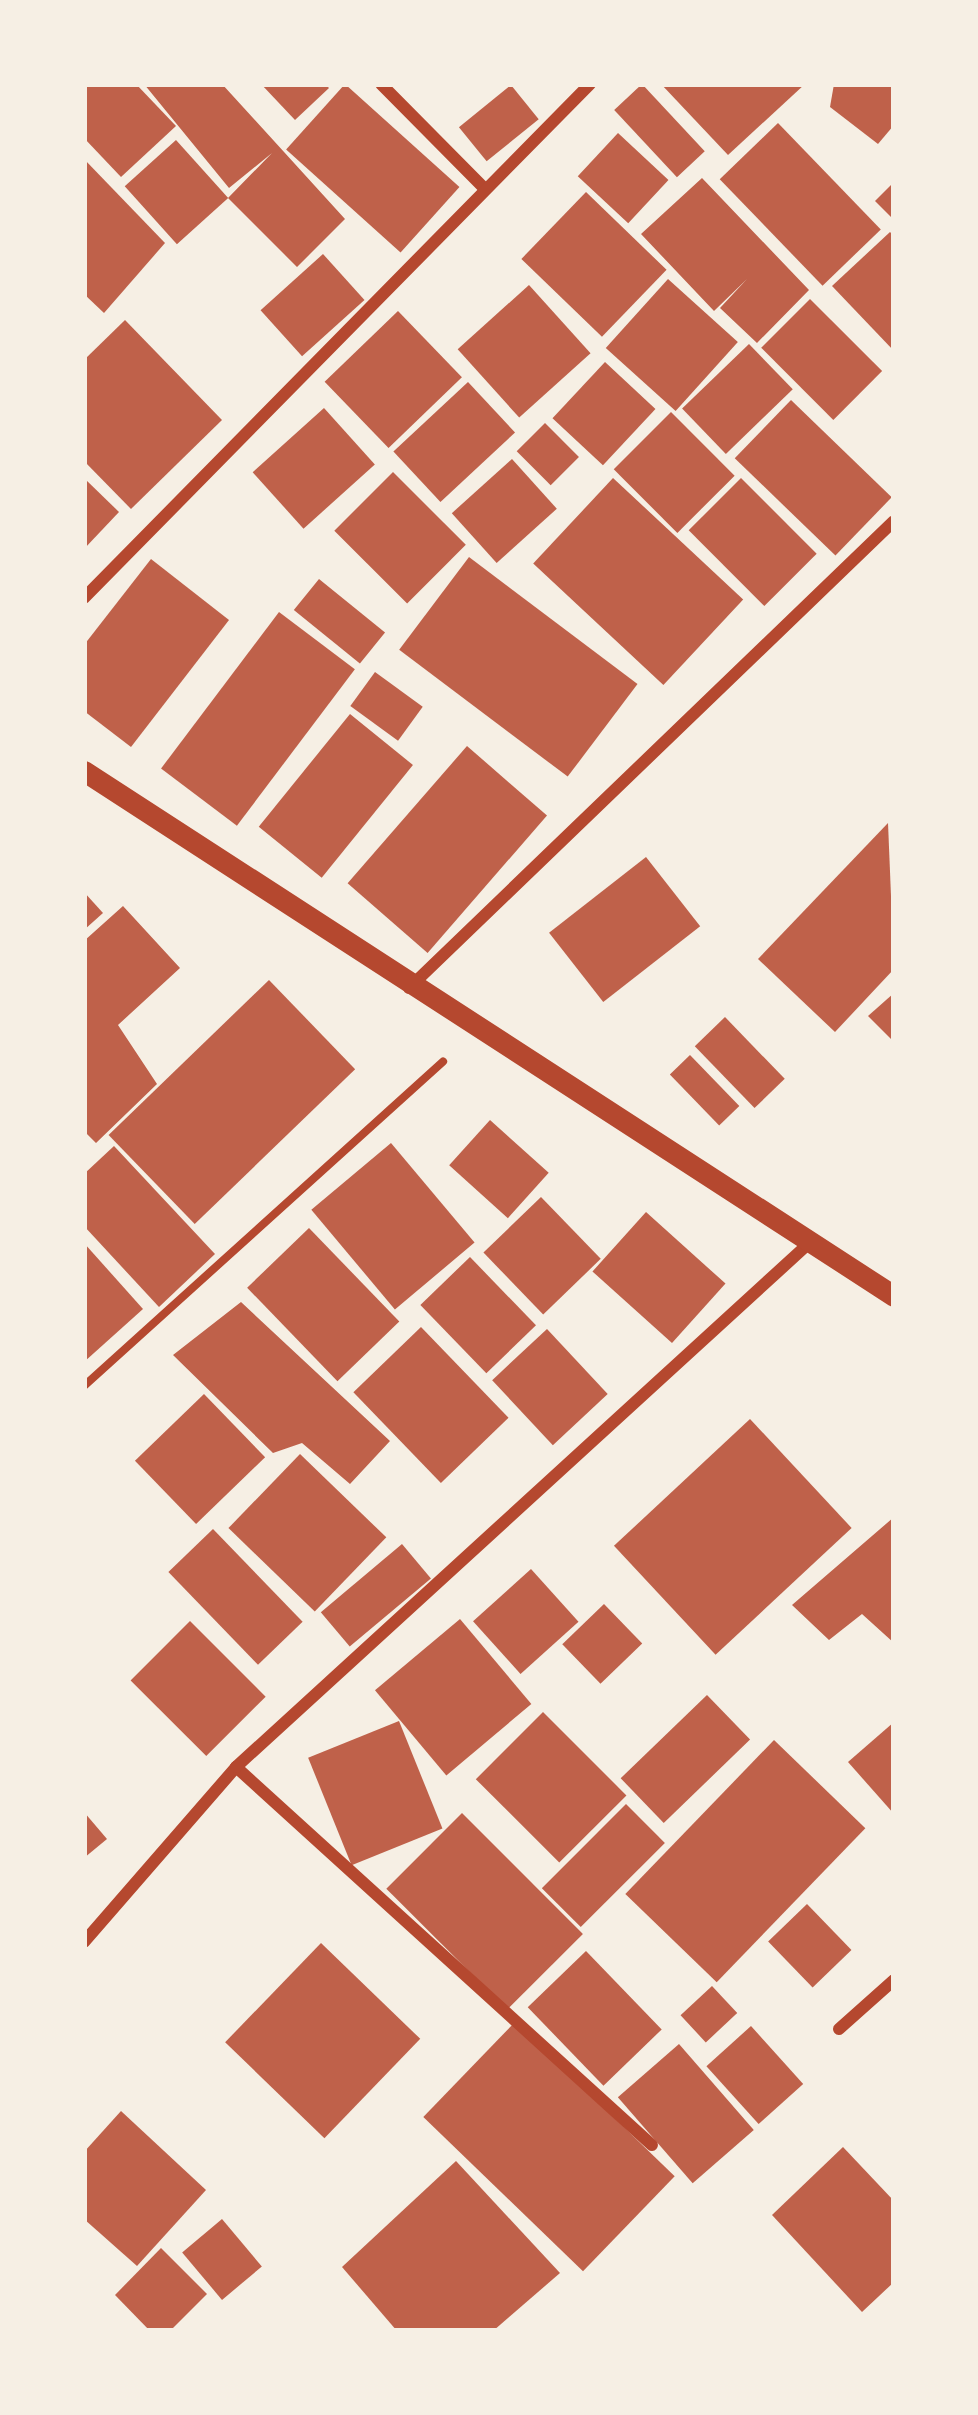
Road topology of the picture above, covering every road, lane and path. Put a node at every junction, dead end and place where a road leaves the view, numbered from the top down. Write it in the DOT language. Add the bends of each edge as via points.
graph roads {
  1 [pos="381,84"];
  2 [pos="590,84"];
  3 [pos="483,187"];
  4 [pos="894,521"];
  5 [pos="84,598"];
  6 [pos="84,771"];
  7 [pos="408,989"];
  8 [pos="475,1032"];
  9 [pos="806,1246"];
  10 [pos="894,1296"];
  11 [pos="84,1386"];
  12 [pos="236,1766"];
  13 [pos="84,1942"];
  14 [pos="894,1980"];
  15 [pos="839,2029"];
  16 [pos="652,2145"];
  1 -- 3 [label="street"];
  2 -- 3 [label="street"];
  3 -- 5 [label="street"];
  4 -- 7 [label="street"];
  6 -- 7 [label="street"];
  7 -- 8 [label="street"];
  8 -- 9 [label="street"];
  8 -- 11 [label="path"];
  9 -- 10 [label="street"];
  9 -- 12 [label="street"];
  12 -- 13 [label="street"];
  12 -- 16 [label="street"];
  14 -- 15 [label="street"];
}
